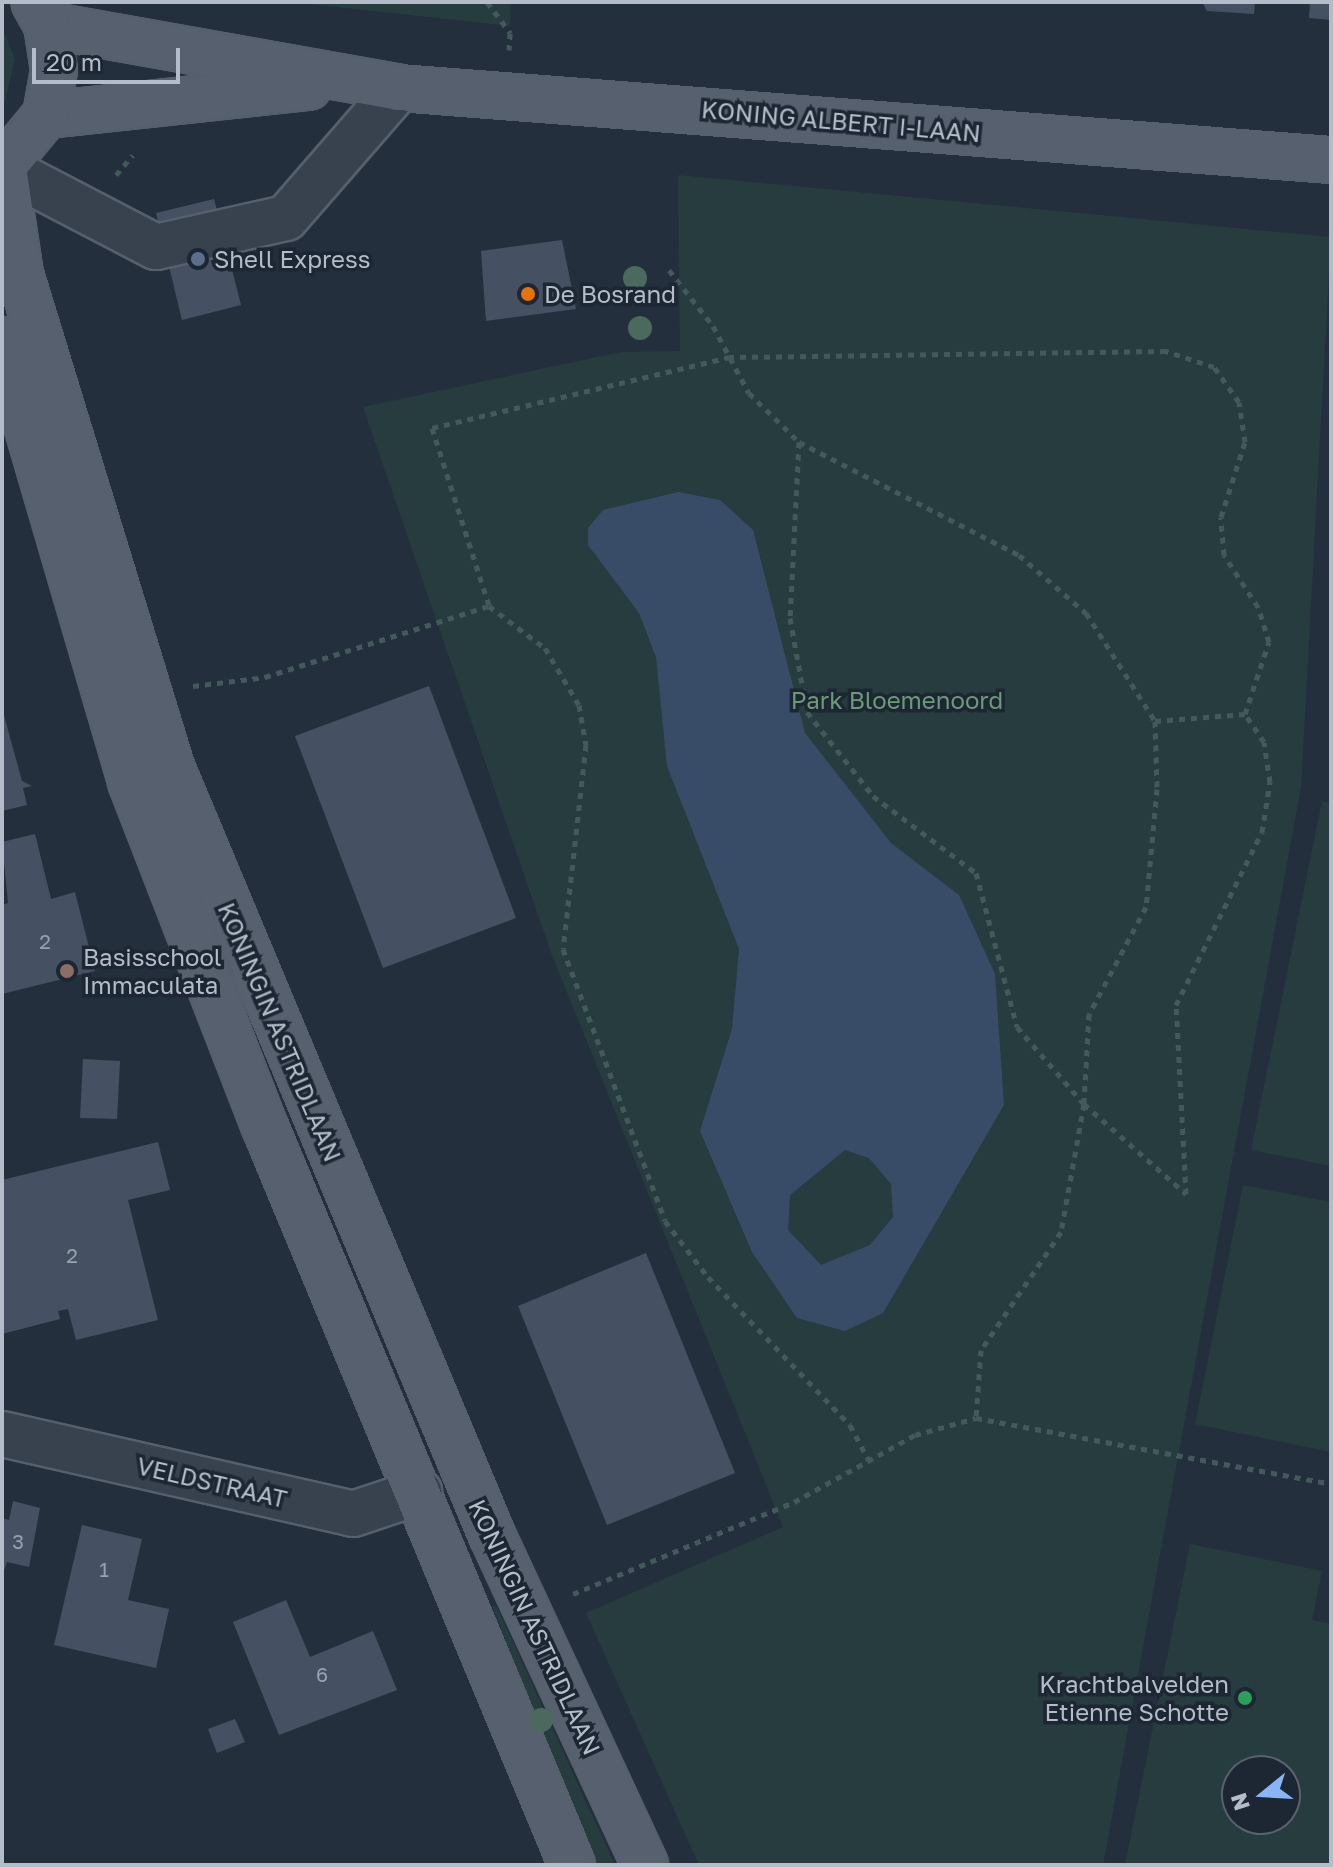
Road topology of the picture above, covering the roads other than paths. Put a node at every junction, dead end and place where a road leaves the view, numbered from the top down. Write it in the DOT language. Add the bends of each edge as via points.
graph roads {
  1 [pos="40,14"];
  2 [pos="351,83"];
  3 [pos="399,88"];
  4 [pos="46,115"];
  5 [pos="1331,160"];
  6 [pos="3,168"];
  7 [pos="2,340"];
  8 [pos="2,1434"];
  9 [pos="419,1492"];
  10 [pos="572,1865"];
  11 [pos="645,1865"];
  1 -- 2 [label="main road, KONING ALBERT I-LAAN"];
  1 -- 4 [label="main road" via="54,70"];
  2 -- 3 [label="main road, KONING ALBERT I-LAAN"];
  2 -- 4 [label="main road, KONING ALBERT I-LAAN"];
  3 -- 5 [label="main road, KONING ALBERT I-LAAN"];
  3 -- 6 [label="street" via="286,218 156,247"];
  4 -- 6 [label="main road"];
  6 -- 11 [label="main road, KONINGIN ASTRIDLAAN" via="20,274 171,767 492,1535"];
  7 -- 9 [label="main road, KONINGIN ASTRIDLAAN" via="121,754 265,1127"];
  8 -- 9 [label="street, VELDSTRAAT" via="353,1514"];
  9 -- 10 [label="main road, KONINGIN ASTRIDLAAN"];
}
